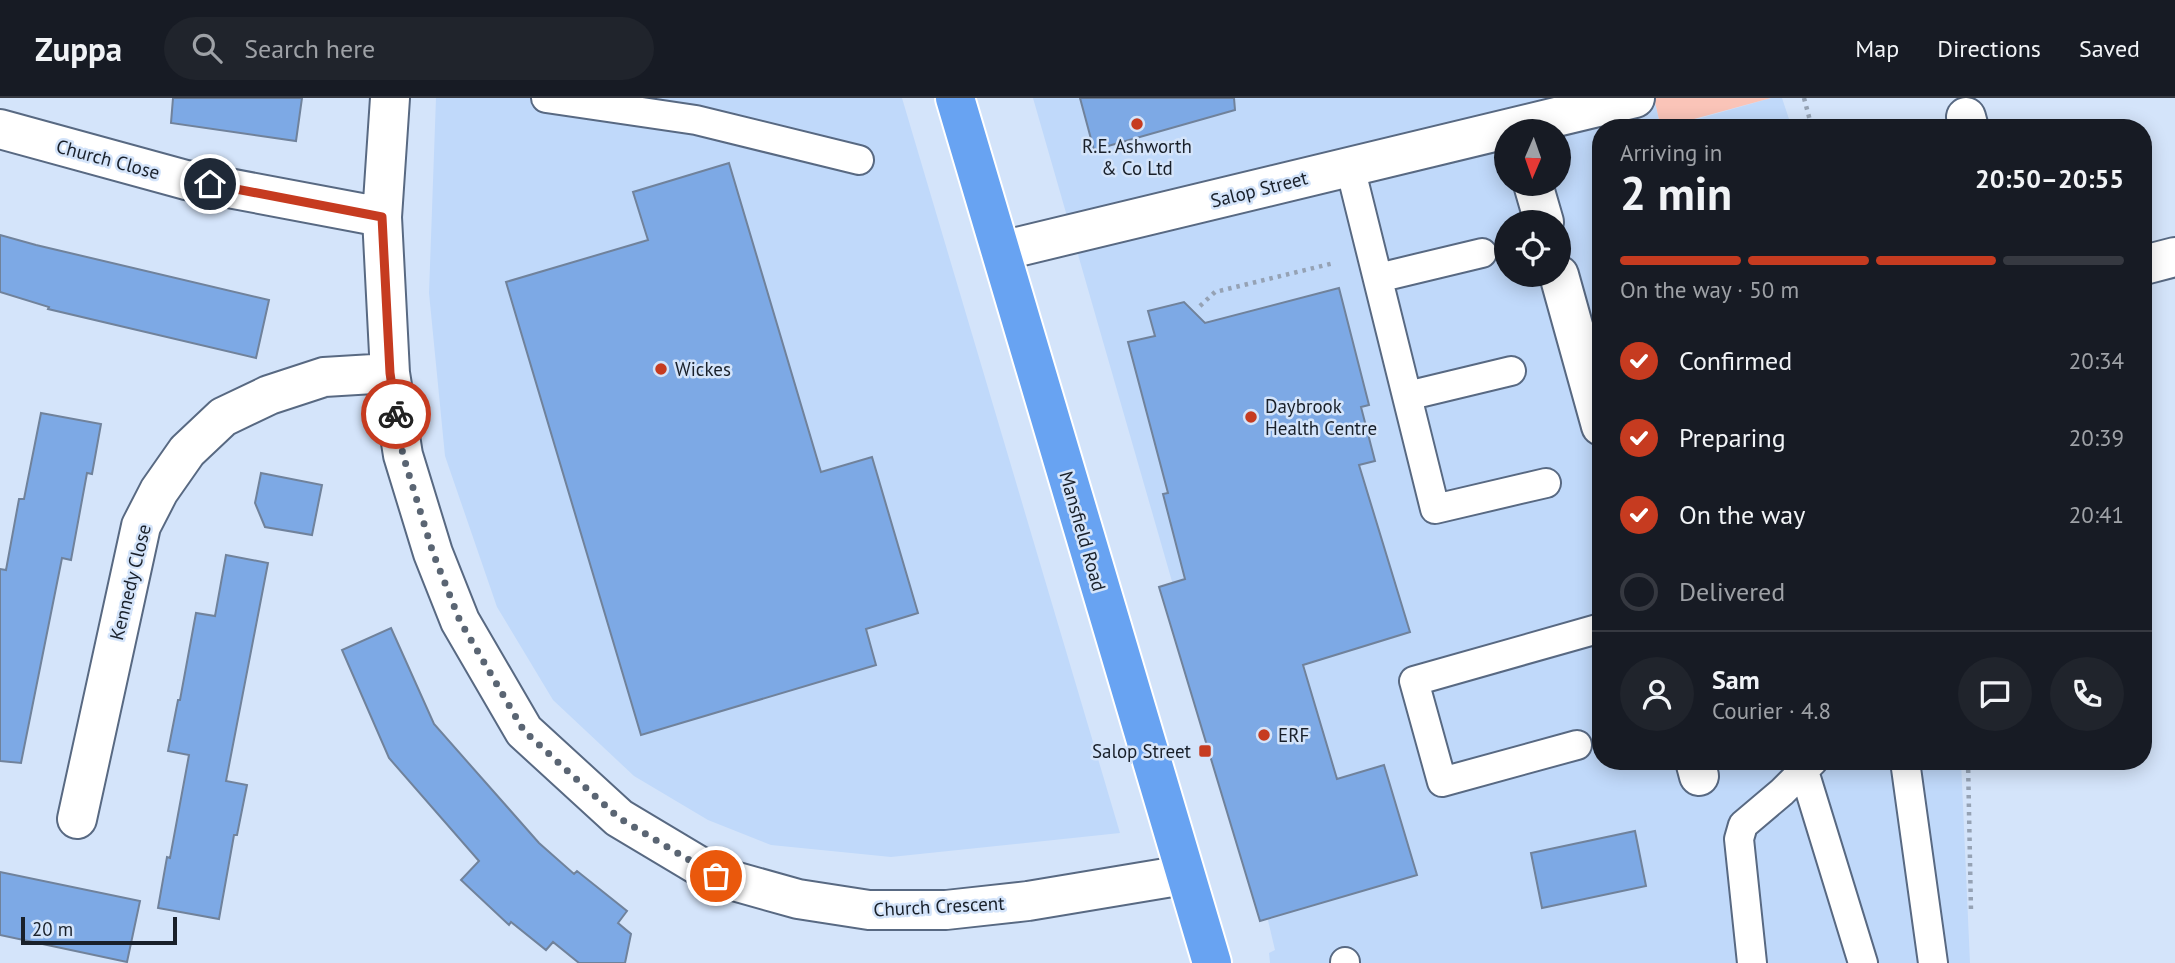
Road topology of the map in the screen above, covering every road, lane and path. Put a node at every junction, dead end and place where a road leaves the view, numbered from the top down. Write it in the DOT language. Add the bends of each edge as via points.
graph roads {
  1 [pos="390,98"];
  2 [pos="545,98"];
  3 [pos="955,98"];
  4 [pos="1635,98"];
  5 [pos="1804,98"];
  6 [pos="1515,119"];
  7 [pos="1810,119"];
  8 [pos="1494,125"];
  9 [pos="0,129"];
  10 [pos="859,160"];
  11 [pos="1350,167"];
  12 [pos="382,217"];
  13 [pos="1000,251"];
  14 [pos="1482,253"];
  15 [pos="2175,257"];
  16 [pos="2152,263"];
  17 [pos="1375,266"];
  18 [pos="1562,287"];
  19 [pos="1200,306"];
  20 [pos="1510,371"];
  21 [pos="390,373"];
  22 [pos="1592,394"];
  23 [pos="1407,396"];
  24 [pos="1546,483"];
  25 [pos="1592,631"];
  26 [pos="1577,744"];
  27 [pos="1804,770"];
  28 [pos="1809,770"];
  29 [pos="1906,770"];
  30 [pos="1968,770"];
  31 [pos="77,819"];
  32 [pos="1184,874"];
  33 [pos="1971,923"];
  34 [pos="1212,963"];
  35 [pos="1752,963"];
  36 [pos="1863,963"];
  37 [pos="1933,963"];
  1 -- 12 [label="street, Church Crescent"];
  2 -- 10 [label="lane" via="696,120"];
  3 -- 13 [label="highway, Mansfield Road"];
  4 -- 6 [label="street, Salop Street"];
  5 -- 7 [label="path"];
  8 -- 11 [label="street, Salop Street"];
  9 -- 12 [label="street, Church Close" via="186,180"];
  11 -- 13 [label="street, Salop Street"];
  11 -- 17 [label="lane"];
  12 -- 21 [label="street, Church Crescent"];
  13 -- 32 [label="highway, Mansfield Road"];
  14 -- 17 [label="lane"];
  15 -- 16 [label="street"];
  17 -- 19 [label="path" via="1215,292"];
  17 -- 23 [label="lane"];
  18 -- 22 [label="street"];
  20 -- 23 [label="lane"];
  21 -- 31 [label="street, Kennedy Close" via="324,377 269,395 223,416 187,451 141,526"];
  21 -- 32 [label="street, Church Crescent" via="403,455 460,621 524,731 619,818 716,876 798,899 869,910 1028,901"];
  23 -- 24 [label="lane" via="1435,509"];
  25 -- 26 [label="lane" via="1414,681 1442,782"];
  27 -- 35 [label="lane" via="1743,825 1739,839"];
  28 -- 36 [label="lane"];
  29 -- 37 [label="lane"];
  30 -- 33 [label="path"];
  32 -- 34 [label="highway, Mansfield Road"];
}
